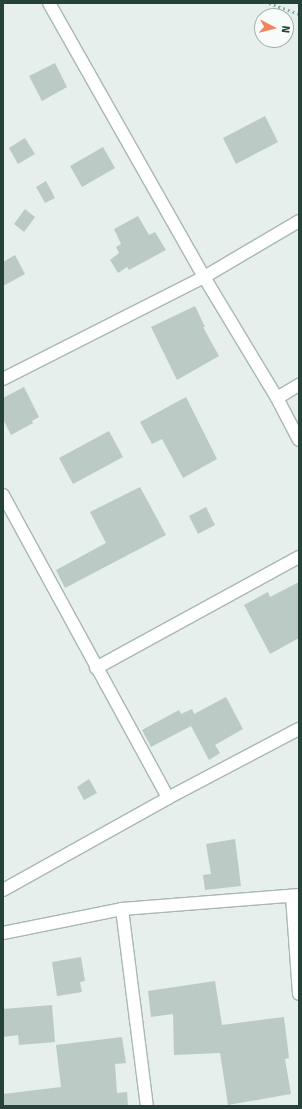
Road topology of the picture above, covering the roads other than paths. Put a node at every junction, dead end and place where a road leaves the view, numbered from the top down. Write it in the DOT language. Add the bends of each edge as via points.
graph roads {
  1 [pos="49,3"];
  2 [pos="299,221"];
  3 [pos="204,277"];
  4 [pos="3,379"];
  5 [pos="299,385"];
  6 [pos="277,398"];
  7 [pos="299,440"];
  8 [pos="3,495"];
  9 [pos="299,557"];
  10 [pos="96,668"];
  11 [pos="299,728"];
  12 [pos="168,798"];
  13 [pos="3,890"];
  14 [pos="295,896"];
  15 [pos="122,909"];
  16 [pos="3,933"];
  17 [pos="299,994"];
  18 [pos="147,1106"];
  1 -- 3 [label="street"];
  2 -- 3 [label="street"];
  3 -- 4 [label="street"];
  3 -- 6 [label="street"];
  5 -- 6 [label="street"];
  6 -- 7 [label="street"];
  8 -- 10 [label="street"];
  9 -- 10 [label="street"];
  10 -- 12 [label="street"];
  11 -- 12 [label="street"];
  12 -- 13 [label="street"];
  14 -- 15 [label="street"];
  14 -- 17 [label="street"];
  15 -- 16 [label="street"];
  15 -- 18 [label="street"];
}
